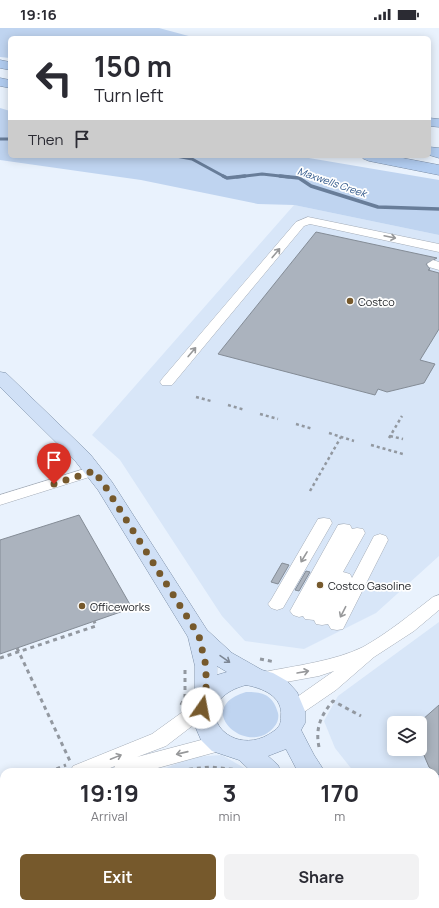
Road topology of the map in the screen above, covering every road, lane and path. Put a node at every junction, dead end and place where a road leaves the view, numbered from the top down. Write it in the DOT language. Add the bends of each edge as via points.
graph roads {
  1 [pos="379,158"];
  2 [pos="439,170"];
  3 [pos="439,248"];
  4 [pos="0,377"];
  5 [pos="167,382"];
  6 [pos="196,397"];
  7 [pos="211,401"];
  8 [pos="228,406"];
  9 [pos="245,410"];
  10 [pos="260,414"];
  11 [pos="402,416"];
  12 [pos="278,419"];
  13 [pos="296,424"];
  14 [pos="313,429"];
  15 [pos="329,434"];
  16 [pos="342,437"];
  17 [pos="403,439"];
  18 [pos="354,440"];
  19 [pos="370,445"];
  20 [pos="403,454"];
  21 [pos="94,471"];
  22 [pos="310,491"];
  23 [pos="0,500"];
  24 [pos="351,532"];
  25 [pos="439,601"];
  26 [pos="306,613"];
  27 [pos="94,621"];
  28 [pos="199,636"];
  29 [pos="17,648"];
  30 [pos="19,652"];
  31 [pos="368,652"];
  32 [pos="0,658"];
  33 [pos="185,668"];
  34 [pos="264,669"];
  35 [pos="196,704"];
  36 [pos="361,716"];
  37 [pos="291,720"];
  38 [pos="220,743"];
  39 [pos="244,761"];
  40 [pos="317,762"];
  41 [pos="59,768"];
  42 [pos="90,768"];
  43 [pos="132,768"];
  44 [pos="192,768"];
  45 [pos="260,768"];
  1 -- 2 [label="highway"];
  5 -- 3 [label="street, one-way" via="300,224 308,220"];
  4 -- 21 [label="main road" via="84,458"];
  6 -- 7 [label="path"];
  8 -- 9 [label="path"];
  10 -- 12 [label="path"];
  11 -- 17 [label="path" via="390,437"];
  13 -- 14 [label="path"];
  15 -- 16 [label="path"];
  16 -- 18 [label="path"];
  16 -- 22 [label="path"];
  19 -- 20 [label="path"];
  21 -- 23 [label="street"];
  21 -- 28 [label="main road"];
  24 -- 26 [label="street, one-way"];
  24 -- 26 [label="street"];
  24 -- 26 [label="street, one-way"];
  25 -- 31 [label="street" via="408,626"];
  27 -- 30 [label="path" via="96,626"];
  28 -- 34 [label="main road, one-way" via="224,660"];
  28 -- 35 [label="main road" via="206,666"];
  29 -- 30 [label="path"];
  30 -- 32 [label="path"];
  30 -- 41 [label="path" via="72,763"];
  34 -- 31 [label="street, one-way" via="319,669"];
  31 -- 37 [label="street"];
  33 -- 35 [label="path" via="185,697"];
  34 -- 35 [label="main road" via="227,680"];
  34 -- 37 [label="main road" via="290,699"];
  35 -- 38 [label="main road" via="209,733"];
  42 -- 35 [label="street, one-way" via="159,740"];
  36 -- 40 [label="path" via="333,701 319,721 316,733"];
  37 -- 39 [label="main road" via="285,737"];
  37 -- 40 [label="main road" via="305,762"];
  38 -- 39 [label="main road"];
  38 -- 43 [label="street, one-way"];
  39 -- 44 [label="path" via="225,767"];
  39 -- 45 [label="main road"];
}
